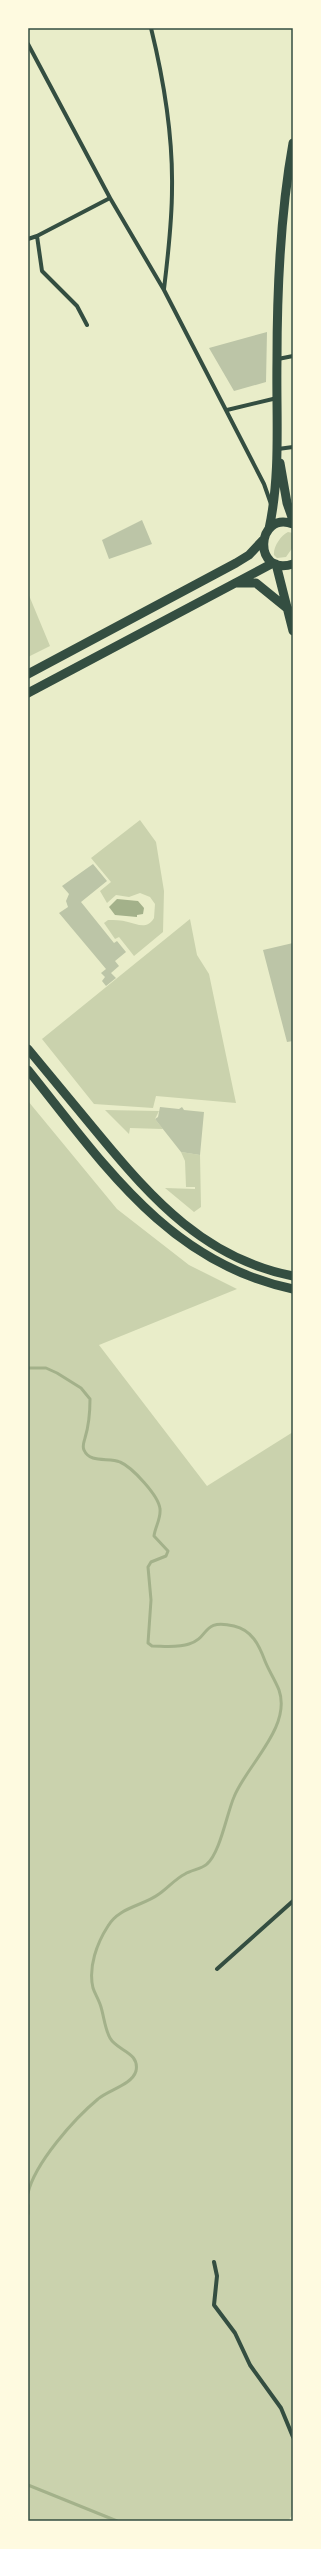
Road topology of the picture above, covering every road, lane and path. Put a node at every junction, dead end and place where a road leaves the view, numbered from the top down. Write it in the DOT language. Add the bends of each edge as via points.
graph roads {
  1 [pos="151,28"];
  2 [pos="28,44"];
  3 [pos="293,143"];
  4 [pos="110,198"];
  5 [pos="37,236"];
  6 [pos="28,239"];
  7 [pos="164,290"];
  8 [pos="87,325"];
  9 [pos="293,356"];
  10 [pos="277,359"];
  11 [pos="277,398"];
  12 [pos="227,410"];
  13 [pos="293,447"];
  14 [pos="278,449"];
  15 [pos="273,510"];
  16 [pos="293,520"];
  17 [pos="293,524"];
  18 [pos="269,529"];
  19 [pos="263,540"];
  20 [pos="275,564"];
  21 [pos="293,564"];
  22 [pos="233,583"];
  23 [pos="287,606"];
  24 [pos="293,631"];
  25 [pos="28,674"];
  26 [pos="28,693"];
  27 [pos="28,1049"];
  28 [pos="28,1070"];
  29 [pos="293,1276"];
  30 [pos="293,1289"];
  31 [pos="293,1901"];
  32 [pos="217,1969"];
  33 [pos="214,2262"];
  34 [pos="293,2436"];
  1 -- 7 [label="street" via="165,89 172,153 172,204"];
  2 -- 4 [label="street"];
  3 -- 10 [label="main road" via="280,239"];
  4 -- 5 [label="street"];
  4 -- 7 [label="street"];
  5 -- 6 [label="street"];
  5 -- 8 [label="street" via="42,271 77,306"];
  7 -- 12 [label="street"];
  9 -- 10 [label="street"];
  10 -- 11 [label="main road"];
  11 -- 12 [label="street"];
  11 -- 14 [label="main road"];
  12 -- 15 [label="street" via="264,484"];
  13 -- 14 [label="street"];
  14 -- 15 [label="main road"];
  14 -- 16 [label="main road" via="287,503"];
  15 -- 18 [label="main road"];
  17 -- 18 [label="main road" via="280,523"];
  18 -- 19 [label="main road"];
  19 -- 20 [label="main road" via="264,553"];
  19 -- 25 [label="main road" via="249,555 236,563"];
  20 -- 21 [label="main road"];
  20 -- 22 [label="main road"];
  20 -- 23 [label="main road"];
  22 -- 23 [label="main road" via="256,583"];
  22 -- 26 [label="main road"];
  23 -- 24 [label="main road"];
  27 -- 29 [label="main road" via="137,1181 164,1208 190,1230 221,1248 253,1263"];
  28 -- 30 [label="main road" via="119,1182 162,1226 182,1241 228,1266 252,1277"];
  31 -- 32 [label="street"];
  33 -- 34 [label="street" via="217,2276 214,2305 234,2333 250,2365 281,2408"];
}
